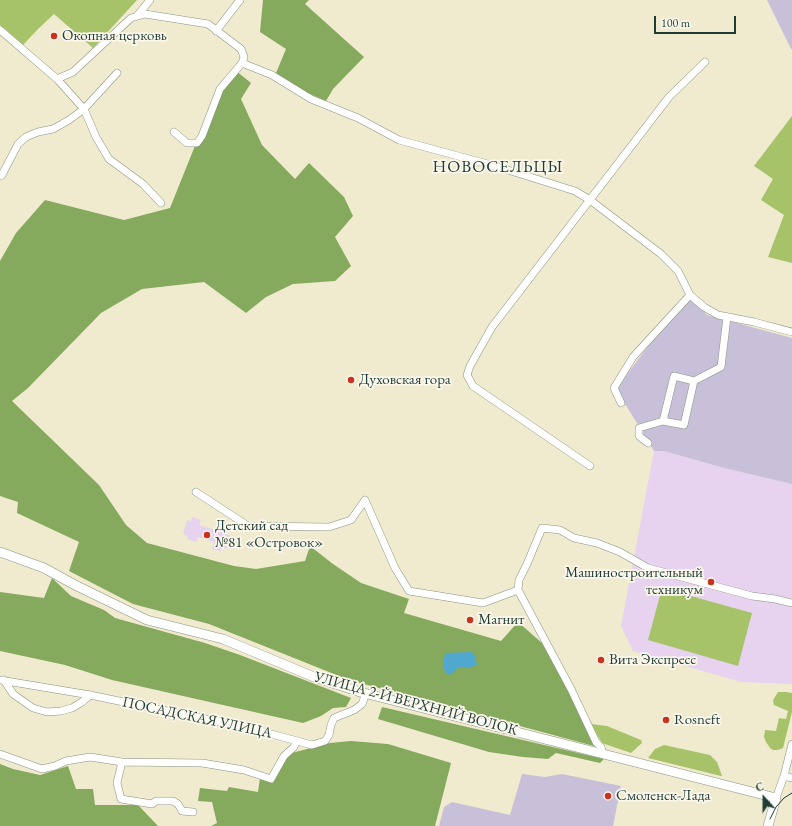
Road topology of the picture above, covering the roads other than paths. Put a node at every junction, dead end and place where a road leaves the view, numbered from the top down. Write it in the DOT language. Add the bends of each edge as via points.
graph roads {
  1 [pos="150,0"];
  2 [pos="240,0"];
  3 [pos="136,16"];
  4 [pos="0,30"];
  5 [pos="216,31"];
  6 [pos="705,62"];
  7 [pos="242,64"];
  8 [pos="117,73"];
  9 [pos="58,79"];
  10 [pos="84,109"];
  11 [pos="174,132"];
  12 [pos="0,176"];
  13 [pos="590,200"];
  14 [pos="161,203"];
  15 [pos="690,295"];
  16 [pos="728,317"];
  17 [pos="792,332"];
  18 [pos="694,382"];
  19 [pos="621,403"];
  20 [pos="663,421"];
  21 [pos="648,443"];
  22 [pos="590,466"];
  23 [pos="196,492"];
  24 [pos="0,552"];
  25 [pos="518,590"];
  26 [pos="792,603"];
  27 [pos="2,680"];
  28 [pos="366,693"];
  29 [pos="90,695"];
  30 [pos="296,742"];
  31 [pos="792,744"];
  32 [pos="0,754"];
  33 [pos="603,754"];
  34 [pos="122,762"];
  35 [pos="784,776"];
  36 [pos="792,778"];
  37 [pos="776,798"];
  38 [pos="193,812"];
  39 [pos="769,822"];
  1 -- 3 [label="street"];
  2 -- 5 [label="street"];
  3 -- 5 [label="street" via="145,14 208,24"];
  3 -- 9 [label="street" via="73,72"];
  4 -- 9 [label="street"];
  5 -- 7 [label="street" via="241,49 244,57"];
  6 -- 13 [label="street" via="668,97"];
  7 -- 11 [label="street" via="220,89 197,143 187,143"];
  7 -- 13 [label="street" via="272,74 311,99 358,118 399,140 560,186"];
  8 -- 10 [label="street"];
  9 -- 10 [label="street"];
  10 -- 12 [label="street" via="53,129 26,137 18,144"];
  10 -- 14 [label="street" via="109,159 143,184"];
  13 -- 15 [label="street" via="661,254 678,271"];
  13 -- 22 [label="street" via="492,327 467,375 473,386"];
  15 -- 16 [label="street" via="704,307"];
  15 -- 19 [label="street" via="633,357 614,388"];
  16 -- 17 [label="street"];
  16 -- 18 [label="street" via="721,367"];
  18 -- 20 [label="street" via="684,425"];
  18 -- 20 [label="street" via="674,376"];
  20 -- 21 [label="street" via="639,428 639,436"];
  23 -- 25 [label="street" via="248,526 329,527 350,520 365,500 395,568 409,591 483,603"];
  24 -- 28 [label="main road, УЛИЦА 2-Й ВЕРХНИЙ ВОЛОК" via="44,568 147,620 223,639 314,677"];
  25 -- 26 [label="street" via="518,584 542,528 560,530 574,538 597,543 620,552 648,568 752,596"];
  25 -- 33 [label="street"];
  27 -- 29 [label="street, ПОСАДСКАЯ УЛИЦА"];
  27 -- 29 [label="street" via="13,694 33,708 47,712 72,708"];
  28 -- 30 [label="street, ПОСАДСКАЯ УЛИЦА" via="362,704 334,718 325,741 312,745"];
  28 -- 33 [label="main road, УЛИЦА 2-Й ВЕРХНИЙ ВОЛОК"];
  29 -- 30 [label="street, ПОСАДСКАЯ УЛИЦА" via="249,728"];
  30 -- 34 [label="street" via="271,778 244,770 202,763"];
  31 -- 35 [label="street"];
  32 -- 34 [label="street" via="42,768 90,757"];
  33 -- 37 [label="main road, УЛИЦА 2-Й ВЕРХНИЙ ВОЛОК"];
  34 -- 38 [label="street" via="117,783 121,799 152,804 156,801 173,801 182,812"];
  35 -- 36 [label="street"];
  35 -- 37 [label="street"];
  37 -- 39 [label="main road"];
}
